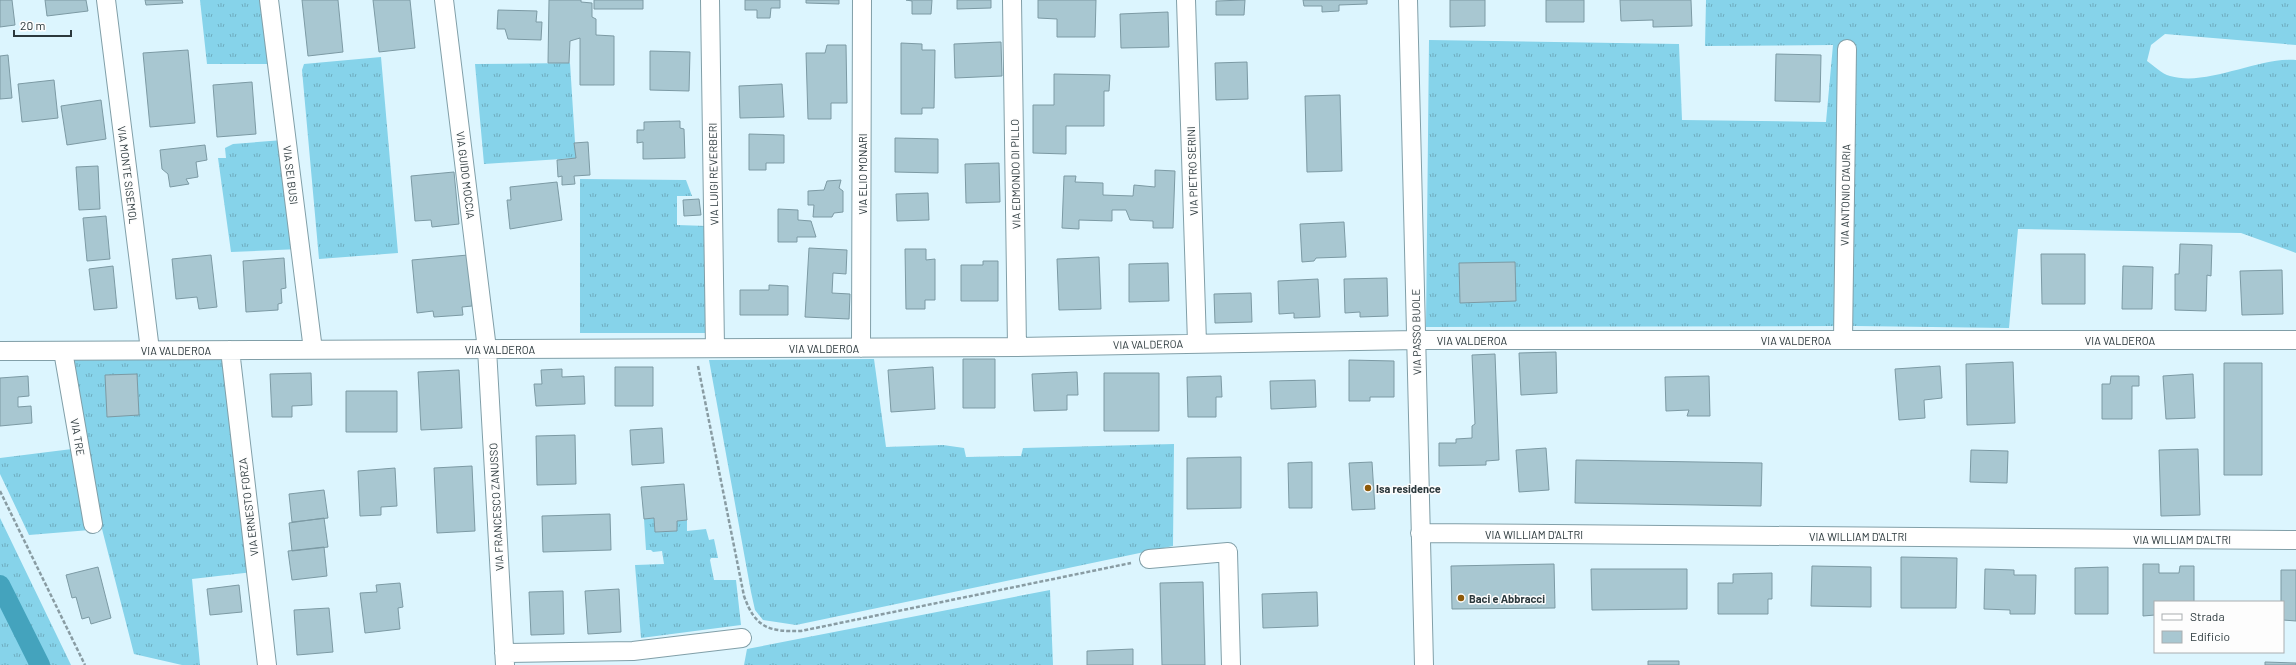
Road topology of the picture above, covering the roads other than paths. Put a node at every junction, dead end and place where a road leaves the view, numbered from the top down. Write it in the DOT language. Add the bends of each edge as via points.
graph roads {
  1 [pos="106,0"];
  2 [pos="269,0"];
  3 [pos="444,0"];
  4 [pos="710,0"];
  5 [pos="862,0"];
  6 [pos="1012,0"];
  7 [pos="1186,0"];
  8 [pos="1408,0"];
  9 [pos="1847,49"];
  10 [pos="1417,340"];
  11 [pos="1843,340"];
  12 [pos="2296,340"];
  13 [pos="1197,343"];
  14 [pos="1017,347"];
  15 [pos="715,348"];
  16 [pos="862,348"];
  17 [pos="488,349"];
  18 [pos="150,350"];
  19 [pos="230,350"];
  20 [pos="313,350"];
  21 [pos="0,351"];
  22 [pos="63,351"];
  23 [pos="93,524"];
  24 [pos="1420,533"];
  25 [pos="2296,540"];
  26 [pos="1149,559"];
  27 [pos="742,638"];
  28 [pos="505,659"];
  29 [pos="267,665"];
  30 [pos="1231,665"];
  31 [pos="1424,665"];
  1 -- 18 [label="street, VIA MONTE SISEMOL"];
  2 -- 20 [label="street, VIA SEI BUSI"];
  3 -- 17 [label="street, VIA GUIDO MOCCIA"];
  4 -- 15 [label="street, VIA LUIGI REVERBERI"];
  5 -- 16 [label="street, VIA ELIO MONARI"];
  6 -- 14 [label="street, VIA EDMONDO DI PILLO"];
  7 -- 13 [label="street, VIA PIETRO SERINI"];
  8 -- 10 [label="street, VIA PASSO BUOLE"];
  9 -- 11 [label="street, VIA ANTONIO D'AURIA"];
  10 -- 11 [label="street, VIA VALDEROA"];
  10 -- 13 [label="street, VIA VALDEROA"];
  10 -- 24 [label="street, VIA PASSO BUOLE"];
  11 -- 12 [label="street, VIA VALDEROA"];
  13 -- 14 [label="street, VIA VALDEROA"];
  14 -- 16 [label="street, VIA VALDEROA"];
  15 -- 16 [label="street, VIA VALDEROA"];
  15 -- 17 [label="street, VIA VALDEROA"];
  17 -- 20 [label="street, VIA VALDEROA"];
  17 -- 28 [label="street, VIA FRANCESCO ZANUSSO"];
  18 -- 19 [label="street, VIA VALDEROA"];
  18 -- 22 [label="street, VIA VALDEROA"];
  19 -- 20 [label="street, VIA VALDEROA"];
  19 -- 29 [label="street, VIA ERNESTO FORZA"];
  21 -- 22 [label="street, VIA VALDEROA"];
  22 -- 23 [label="street, VIA TRE"];
  24 -- 25 [label="street, VIA WILLIAM D'ALTRI"];
  24 -- 31 [label="street, VIA PASSO BUOLE"];
  26 -- 30 [label="street" via="1228,552"];
  27 -- 28 [label="street" via="634,651"];
}
